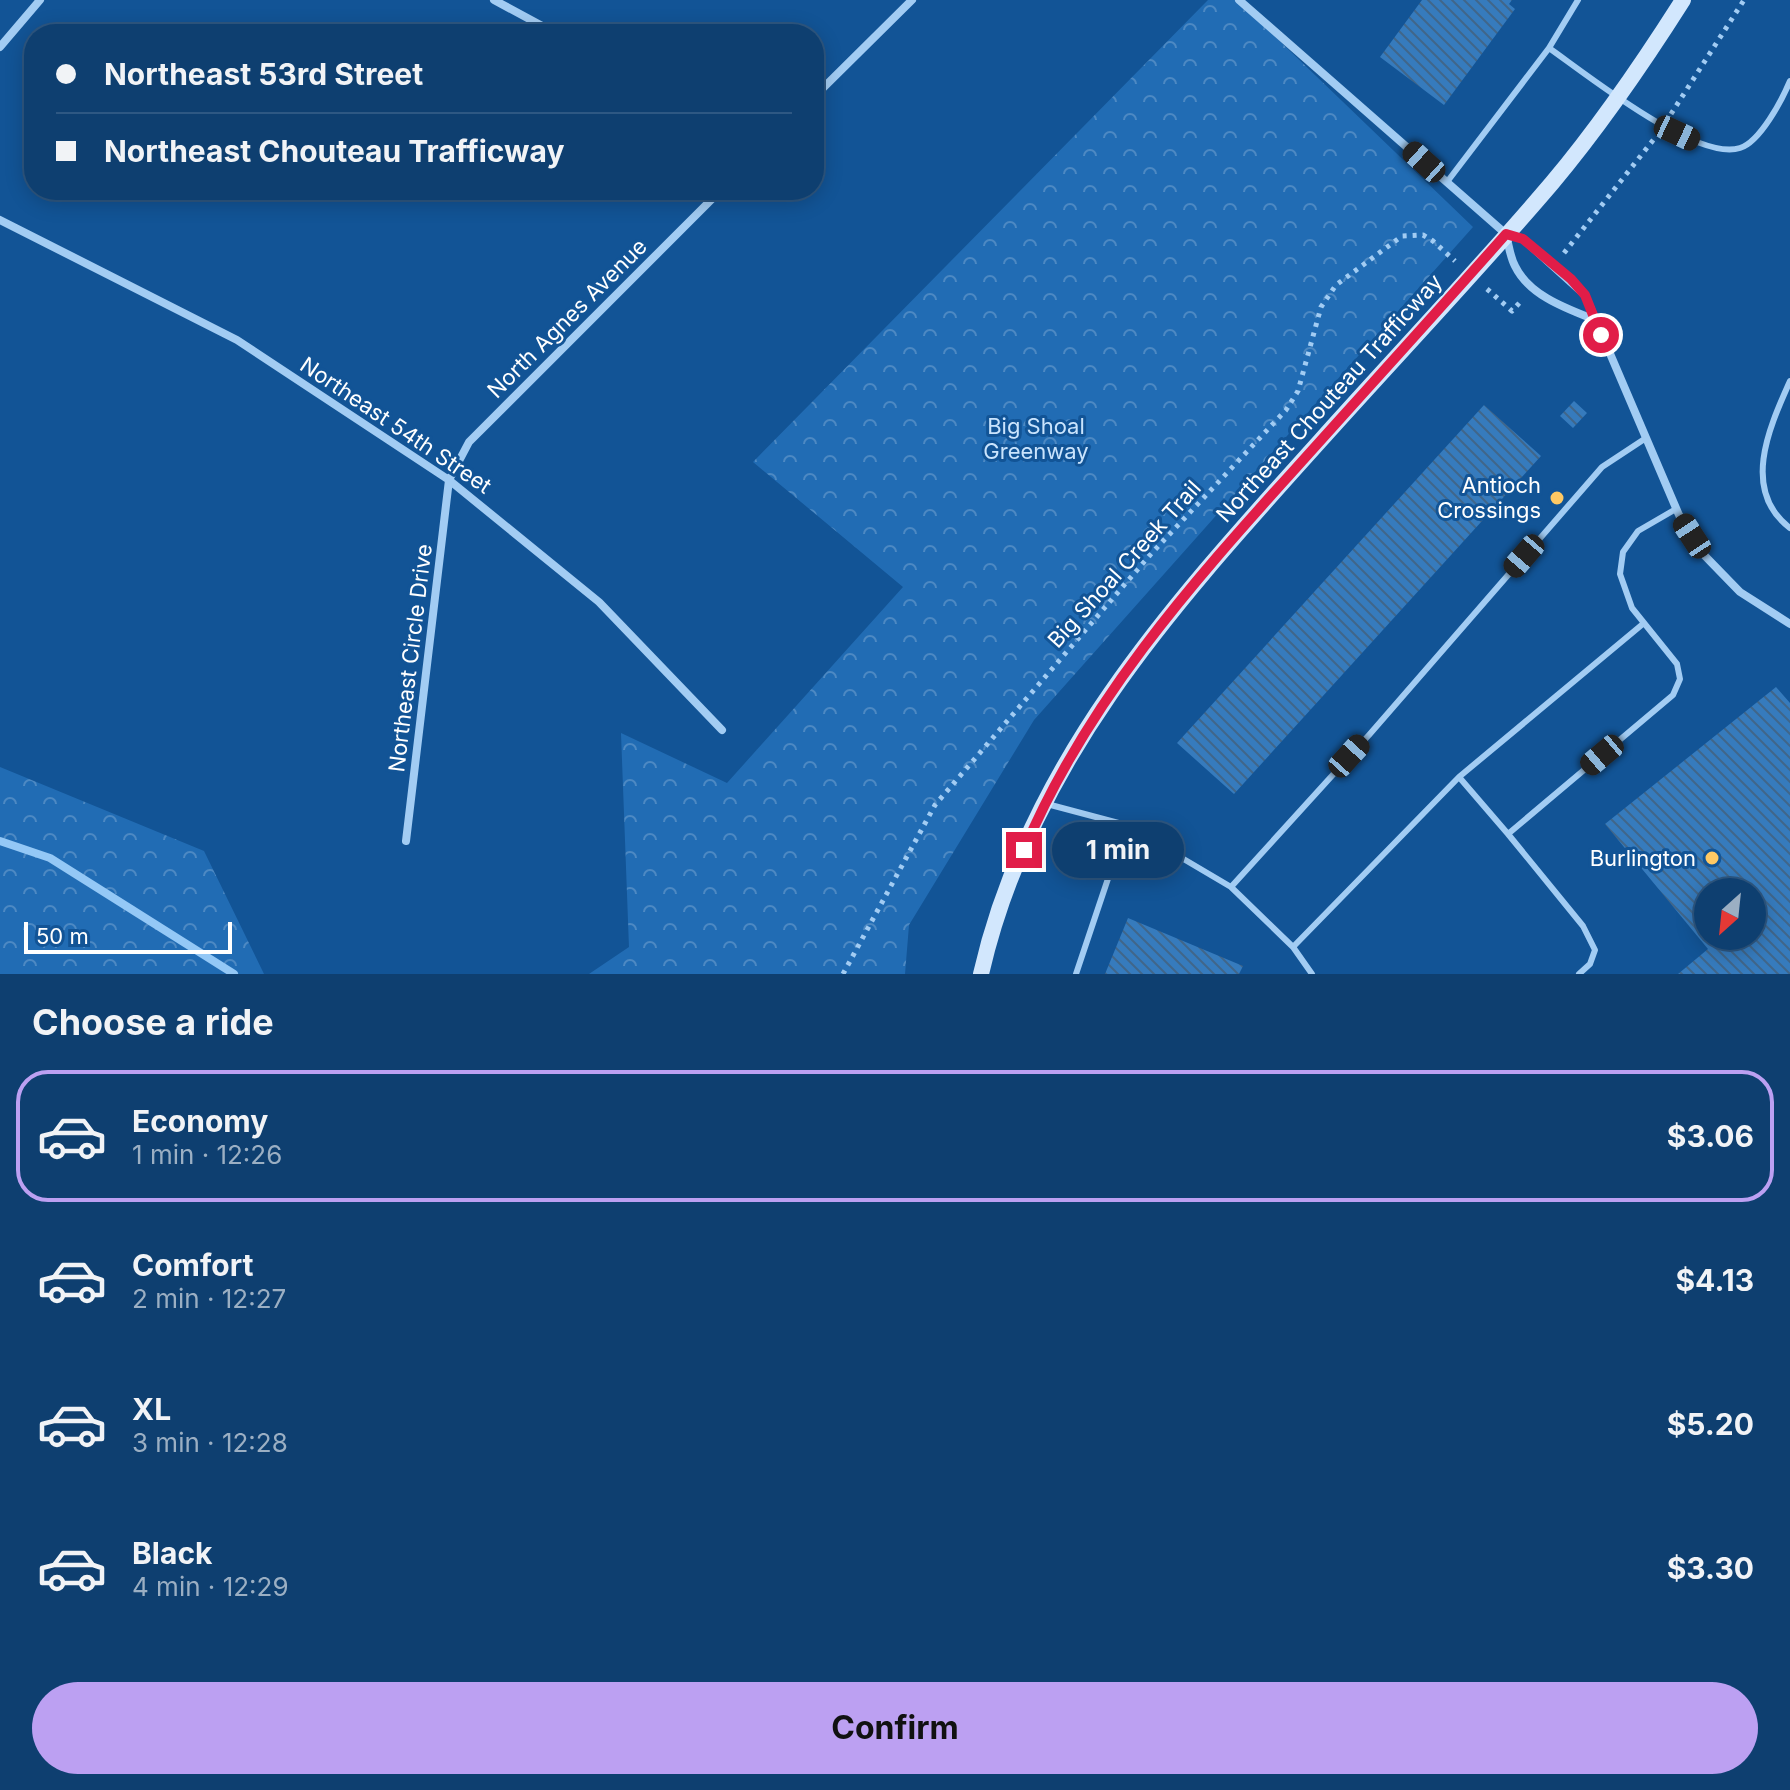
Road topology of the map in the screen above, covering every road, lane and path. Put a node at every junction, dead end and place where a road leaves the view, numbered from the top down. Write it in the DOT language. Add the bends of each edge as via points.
graph roads {
  1 [pos="40,0"];
  2 [pos="494,0"];
  3 [pos="912,0"];
  4 [pos="1239,0"];
  5 [pos="1578,0"];
  6 [pos="1683,0"];
  7 [pos="1744,0"];
  8 [pos="538,24"];
  9 [pos="0,47"];
  10 [pos="1549,48"];
  11 [pos="1790,81"];
  12 [pos="824,87"];
  13 [pos="1617,96"];
  14 [pos="1681,99"];
  15 [pos="1649,147"];
  16 [pos="1447,182"];
  17 [pos="711,200"];
  18 [pos="0,220"];
  19 [pos="1506,234"];
  20 [pos="1563,253"];
  21 [pos="1451,257"];
  22 [pos="1523,299"];
  23 [pos="1500,300"];
  24 [pos="1593,319"];
  25 [pos="1790,381"];
  26 [pos="1646,438"];
  27 [pos="449,480"];
  28 [pos="1676,509"];
  29 [pos="1790,528"];
  30 [pos="1644,623"];
  31 [pos="1790,624"];
  32 [pos="722,730"];
  33 [pos="1459,777"];
  34 [pos="1044,803"];
  35 [pos="1126,825"];
  36 [pos="1508,834"];
  37 [pos="406,841"];
  38 [pos="1231,887"];
  39 [pos="1293,947"];
  40 [pos="1310,973"];
  41 [pos="843,974"];
  42 [pos="981,974"];
  43 [pos="1076,974"];
  44 [pos="1579,974"];
  1 -- 9 [label="street"];
  2 -- 8 [label="street"];
  3 -- 12 [label="street"];
  4 -- 16 [label="street"];
  5 -- 10 [label="lane"];
  6 -- 13 [label="main road, Northeast Chouteau Trafficway"];
  7 -- 14 [label="path"];
  10 -- 13 [label="lane"];
  10 -- 16 [label="lane"];
  11 -- 13 [label="lane" via="1755,140 1739,149 1710,148"];
  13 -- 19 [label="main road, Northeast Chouteau Trafficway"];
  15 -- 20 [label="path"];
  16 -- 19 [label="street"];
  17 -- 27 [label="street, North Agnes Avenue" via="469,442"];
  18 -- 27 [label="street, Northeast 54th Street" via="237,340"];
  19 -- 24 [label="street" via="1523,239 1571,279 1585,295"];
  19 -- 24 [label="street" via="1515,267 1533,288"];
  19 -- 34 [label="main road, Northeast Chouteau Trafficway" via="1146,641 1105,698"];
  21 -- 41 [label="path, Big Shoal Creek Trail" via="1423,235 1402,236 1336,285 1321,307 1298,391 1286,410 1150,555 935,805"];
  22 -- 23 [label="path" via="1512,311"];
  24 -- 26 [label="street"];
  25 -- 29 [label="lane" via="1773,420 1761,475 1773,511"];
  26 -- 28 [label="street"];
  26 -- 38 [label="lane" via="1602,467"];
  27 -- 32 [label="street, Northeast 54th Street" via="599,602"];
  27 -- 37 [label="street, Northeast Circle Drive"];
  28 -- 30 [label="lane" via="1638,531 1623,552 1620,574 1632,608"];
  28 -- 31 [label="street" via="1705,556 1731,583"];
  30 -- 33 [label="lane"];
  30 -- 36 [label="lane" via="1677,664 1680,679 1673,695"];
  33 -- 36 [label="lane"];
  33 -- 39 [label="lane"];
  34 -- 35 [label="lane"];
  34 -- 42 [label="main road, Northeast Chouteau Trafficway"];
  35 -- 38 [label="lane"];
  35 -- 43 [label="lane"];
  36 -- 44 [label="lane" via="1583,926 1595,950"];
  38 -- 39 [label="lane"];
  39 -- 40 [label="lane"];
}
